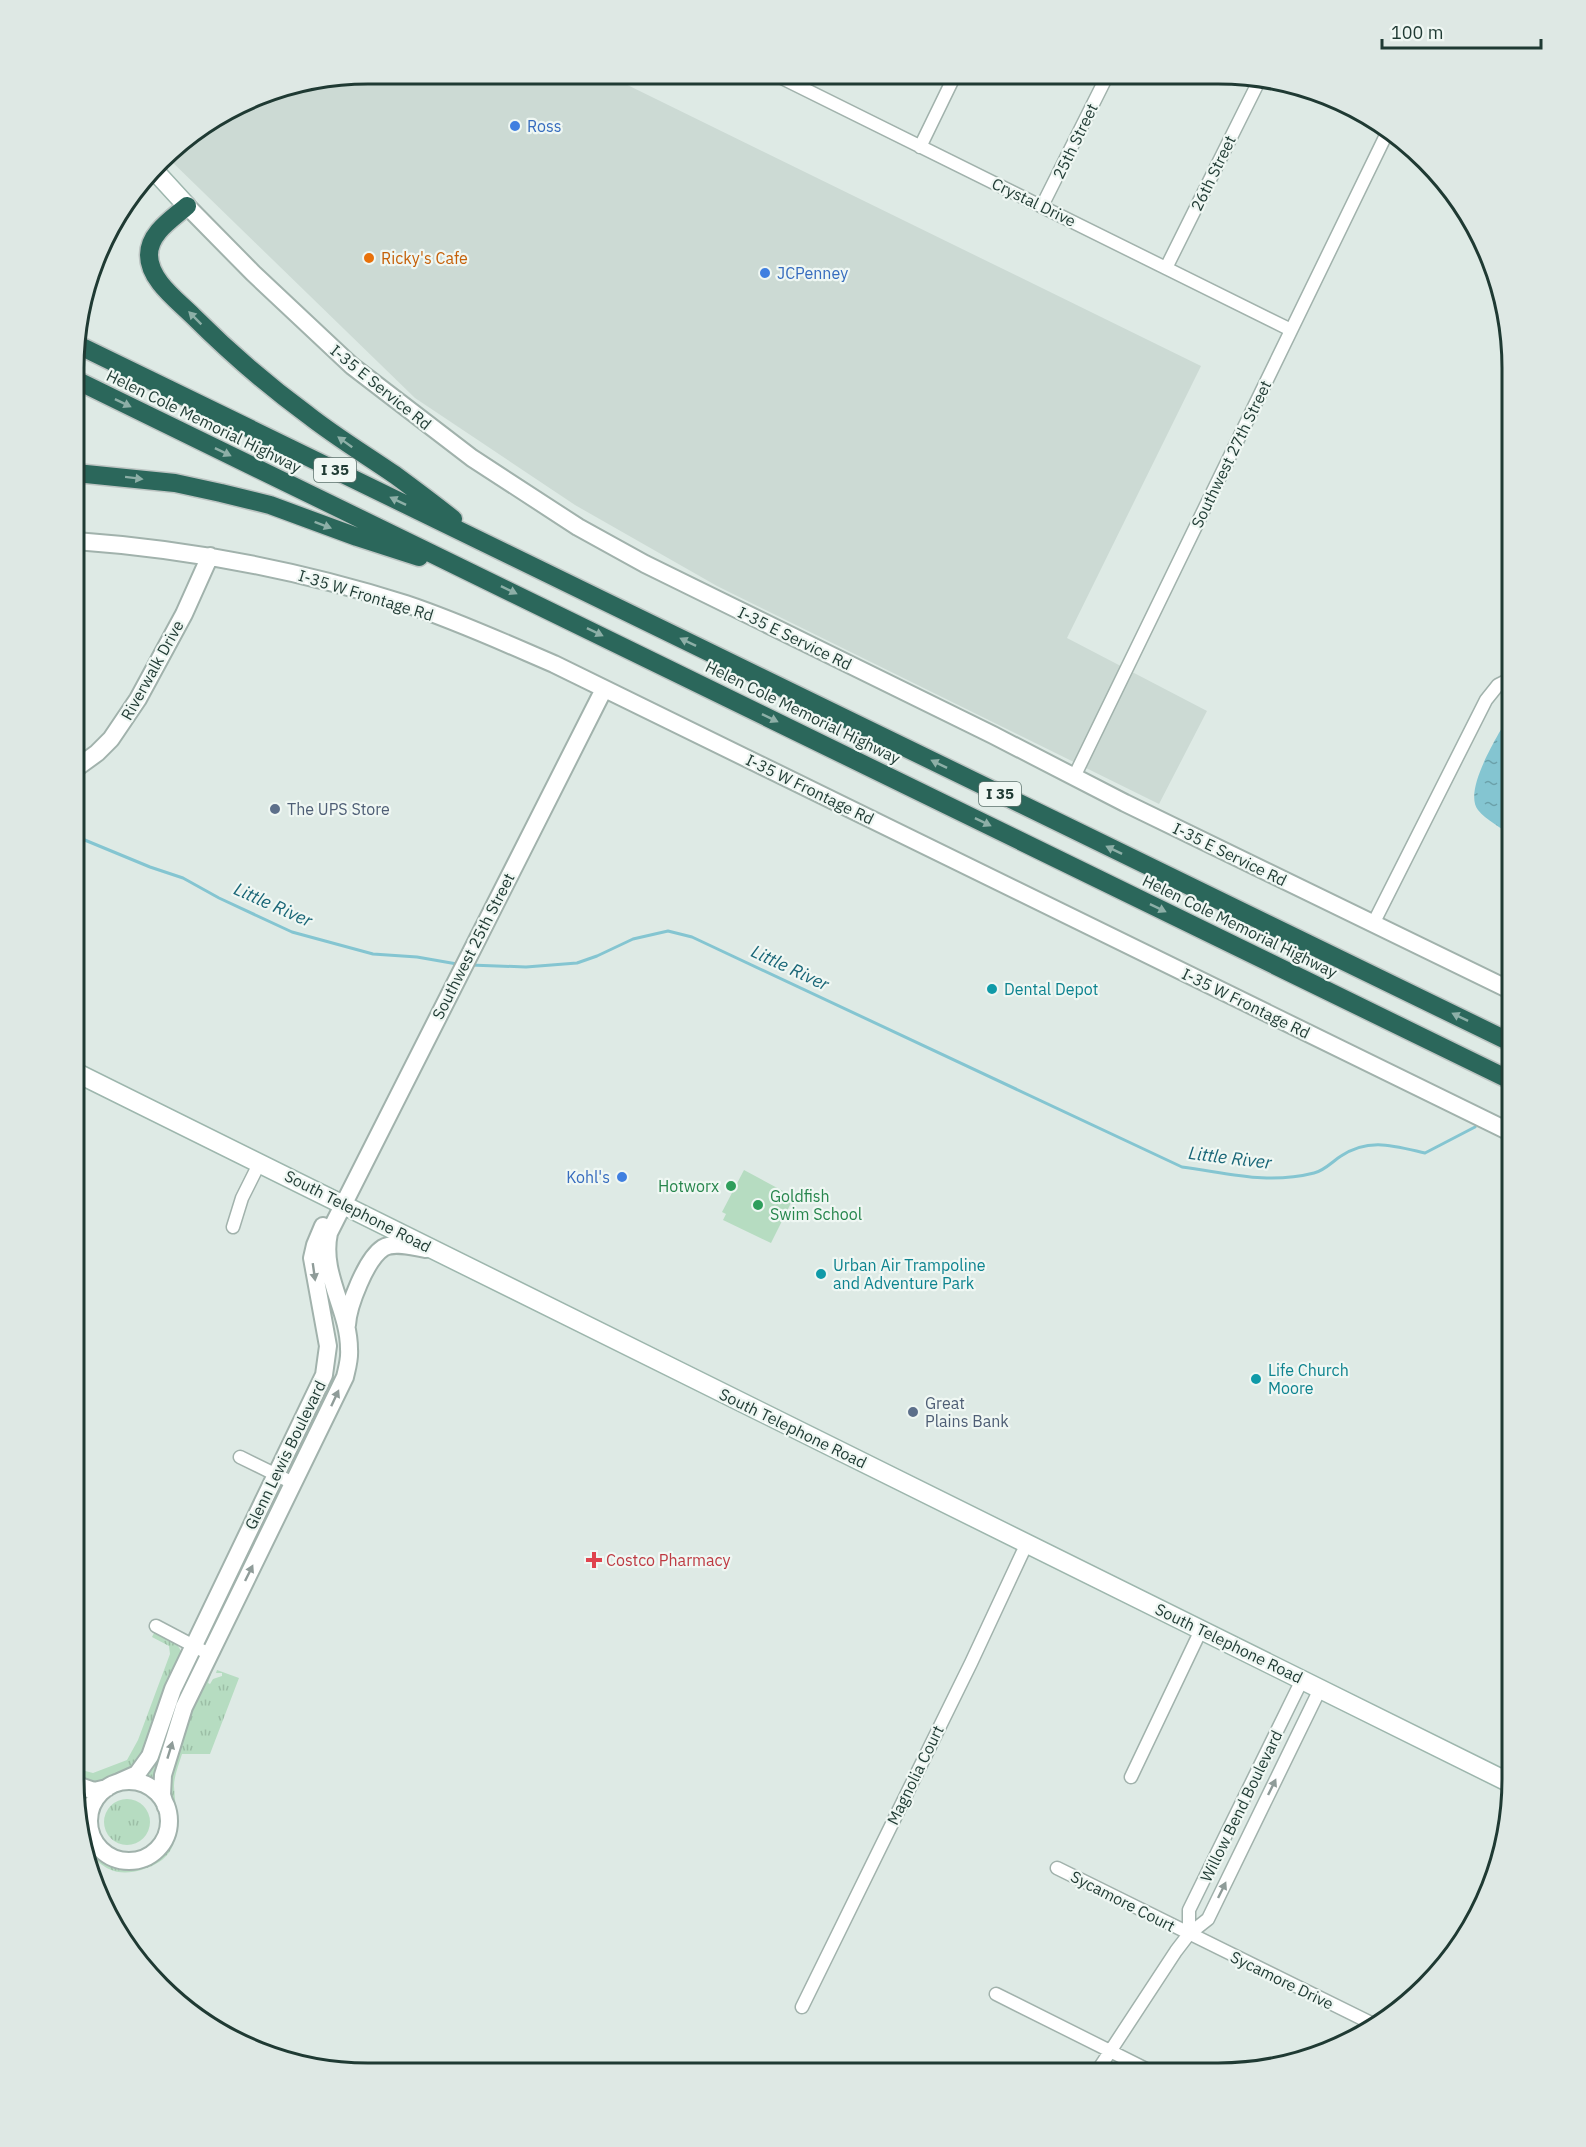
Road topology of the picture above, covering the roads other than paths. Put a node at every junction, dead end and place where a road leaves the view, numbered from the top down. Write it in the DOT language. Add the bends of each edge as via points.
graph roads {
  1 [pos="804,84"];
  2 [pos="951,84"];
  3 [pos="1103,84"];
  4 [pos="1256,86"];
  5 [pos="1384,138"];
  6 [pos="920,147"];
  7 [pos="159,176"];
  8 [pos="187,206"];
  9 [pos="1042,207"];
  10 [pos="1166,268"];
  11 [pos="1291,330"];
  12 [pos="85,348"];
  13 [pos="84,384"];
  14 [pos="84,474"];
  15 [pos="84,542"];
  16 [pos="488,545"];
  17 [pos="210,556"];
  18 [pos="475,574"];
  19 [pos="1502,684"];
  20 [pos="604,689"];
  21 [pos="84,762"];
  22 [pos="1074,777"];
  23 [pos="1373,924"];
  24 [pos="1502,986"];
  25 [pos="1502,1038"];
  26 [pos="84,1076"];
  27 [pos="1502,1076"];
  28 [pos="1502,1128"];
  29 [pos="260,1162"];
  30 [pos="344,1204"];
  31 [pos="233,1227"];
  32 [pos="435,1250"];
  33 [pos="347,1332"];
  34 [pos="240,1457"];
  35 [pos="276,1474"];
  36 [pos="293,1484"];
  37 [pos="1027,1544"];
  38 [pos="156,1626"];
  39 [pos="1201,1630"];
  40 [pos="194,1646"];
  41 [pos="209,1654"];
  42 [pos="1302,1680"];
  43 [pos="1320,1689"];
  44 [pos="1131,1777"];
  45 [pos="1502,1779"];
  46 [pos="113,1785"];
  47 [pos="84,1788"];
  48 [pos="166,1807"];
  49 [pos="87,1821"];
  50 [pos="90,1827"];
  51 [pos="1057,1868"];
  52 [pos="1189,1934"];
  53 [pos="996,1994"];
  54 [pos="802,2007"];
  55 [pos="1367,2021"];
  56 [pos="1110,2052"];
  57 [pos="1103,2063"];
  58 [pos="1133,2063"];
  1 -- 6 [label="street, Crystal Drive"];
  2 -- 6 [label="street"];
  3 -- 9 [label="street, 25th Street"];
  4 -- 10 [label="street, 26th Street"];
  5 -- 11 [label="street, Southwest 27th Street"];
  6 -- 9 [label="street, Crystal Drive"];
  7 -- 8 [label="main road, I-35 E Service Rd"];
  16 -- 8 [label="highway, one-way" via="308,416 209,332 168,291 152,270 150,245 158,232"];
  8 -- 22 [label="street, I-35 E Service Rd" via="352,366 532,499 645,564"];
  9 -- 10 [label="street, Crystal Drive"];
  10 -- 11 [label="street, Crystal Drive"];
  11 -- 22 [label="street, Southwest 27th Street"];
  16 -- 12 [label="highway, Helen Cole Memorial Highway / I 35, one-way"];
  13 -- 18 [label="highway, Helen Cole Memorial Highway / I 35, one-way"];
  14 -- 18 [label="highway, one-way" via="174,483 270,505"];
  15 -- 17 [label="street, I-35 W Frontage Rd"];
  25 -- 16 [label="highway, Helen Cole Memorial Highway / I 35, one-way"];
  17 -- 20 [label="street, I-35 W Frontage Rd" via="343,585 408,605 489,636"];
  17 -- 21 [label="street, Riverwalk Drive" via="138,699 111,739"];
  18 -- 27 [label="highway, Helen Cole Memorial Highway / I 35, one-way"];
  19 -- 23 [label="street" via="1486,700"];
  20 -- 28 [label="street, I-35 W Frontage Rd"];
  20 -- 30 [label="street, Southwest 25th Street"];
  22 -- 23 [label="street, I-35 E Service Rd"];
  23 -- 24 [label="street, I-35 E Service Rd"];
  26 -- 29 [label="main road, South Telephone Road"];
  29 -- 30 [label="main road, South Telephone Road"];
  29 -- 31 [label="street"];
  30 -- 32 [label="main road, South Telephone Road"];
  30 -- 33 [label="street, Glenn Lewis Boulevard" via="329,1233 326,1258"];
  30 -- 35 [label="street, Glenn Lewis Boulevard, one-way" via="327,1218 312,1258 328,1346 324,1375"];
  32 -- 33 [label="street, Glenn Lewis Boulevard" via="384,1247 372,1260 357,1291 348,1314"];
  32 -- 37 [label="main road, South Telephone Road"];
  36 -- 33 [label="street, Glenn Lewis Boulevard, one-way" via="345,1377 350,1349"];
  34 -- 35 [label="street"];
  35 -- 36 [label="street"];
  35 -- 40 [label="street, Glenn Lewis Boulevard"];
  41 -- 36 [label="street, Glenn Lewis Boulevard, one-way"];
  37 -- 39 [label="main road, South Telephone Road"];
  37 -- 54 [label="street, Magnolia Court"];
  38 -- 40 [label="street"];
  39 -- 42 [label="main road, South Telephone Road"];
  39 -- 44 [label="street"];
  40 -- 41 [label="street"];
  40 -- 46 [label="street, Glenn Lewis Boulevard" via="173,1689 150,1756 137,1774"];
  48 -- 41 [label="street, Glenn Lewis Boulevard, one-way" via="161,1786 166,1762 184,1707"];
  42 -- 43 [label="main road, South Telephone Road"];
  42 -- 52 [label="street, Willow Bend Boulevard" via="1190,1910"];
  43 -- 45 [label="main road, South Telephone Road"];
  52 -- 43 [label="street, Willow Bend Boulevard, one-way" via="1208,1919"];
  46 -- 47 [label="street" via="94,1791"];
  46 -- 48 [label="street" via="130,1781 150,1787"];
  46 -- 50 [label="street" via="95,1801"];
  48 -- 50 [label="street" via="169,1820 161,1845 139,1860 125,1861 101,1850"];
  49 -- 50 [label="street"];
  51 -- 52 [label="street, Sycamore Court"];
  52 -- 55 [label="street, Sycamore Drive"];
  52 -- 56 [label="street, Willow Bend Boulevard"];
  53 -- 56 [label="street"];
  56 -- 57 [label="street, Willow Bend Boulevard"];
  56 -- 58 [label="street"];
}
